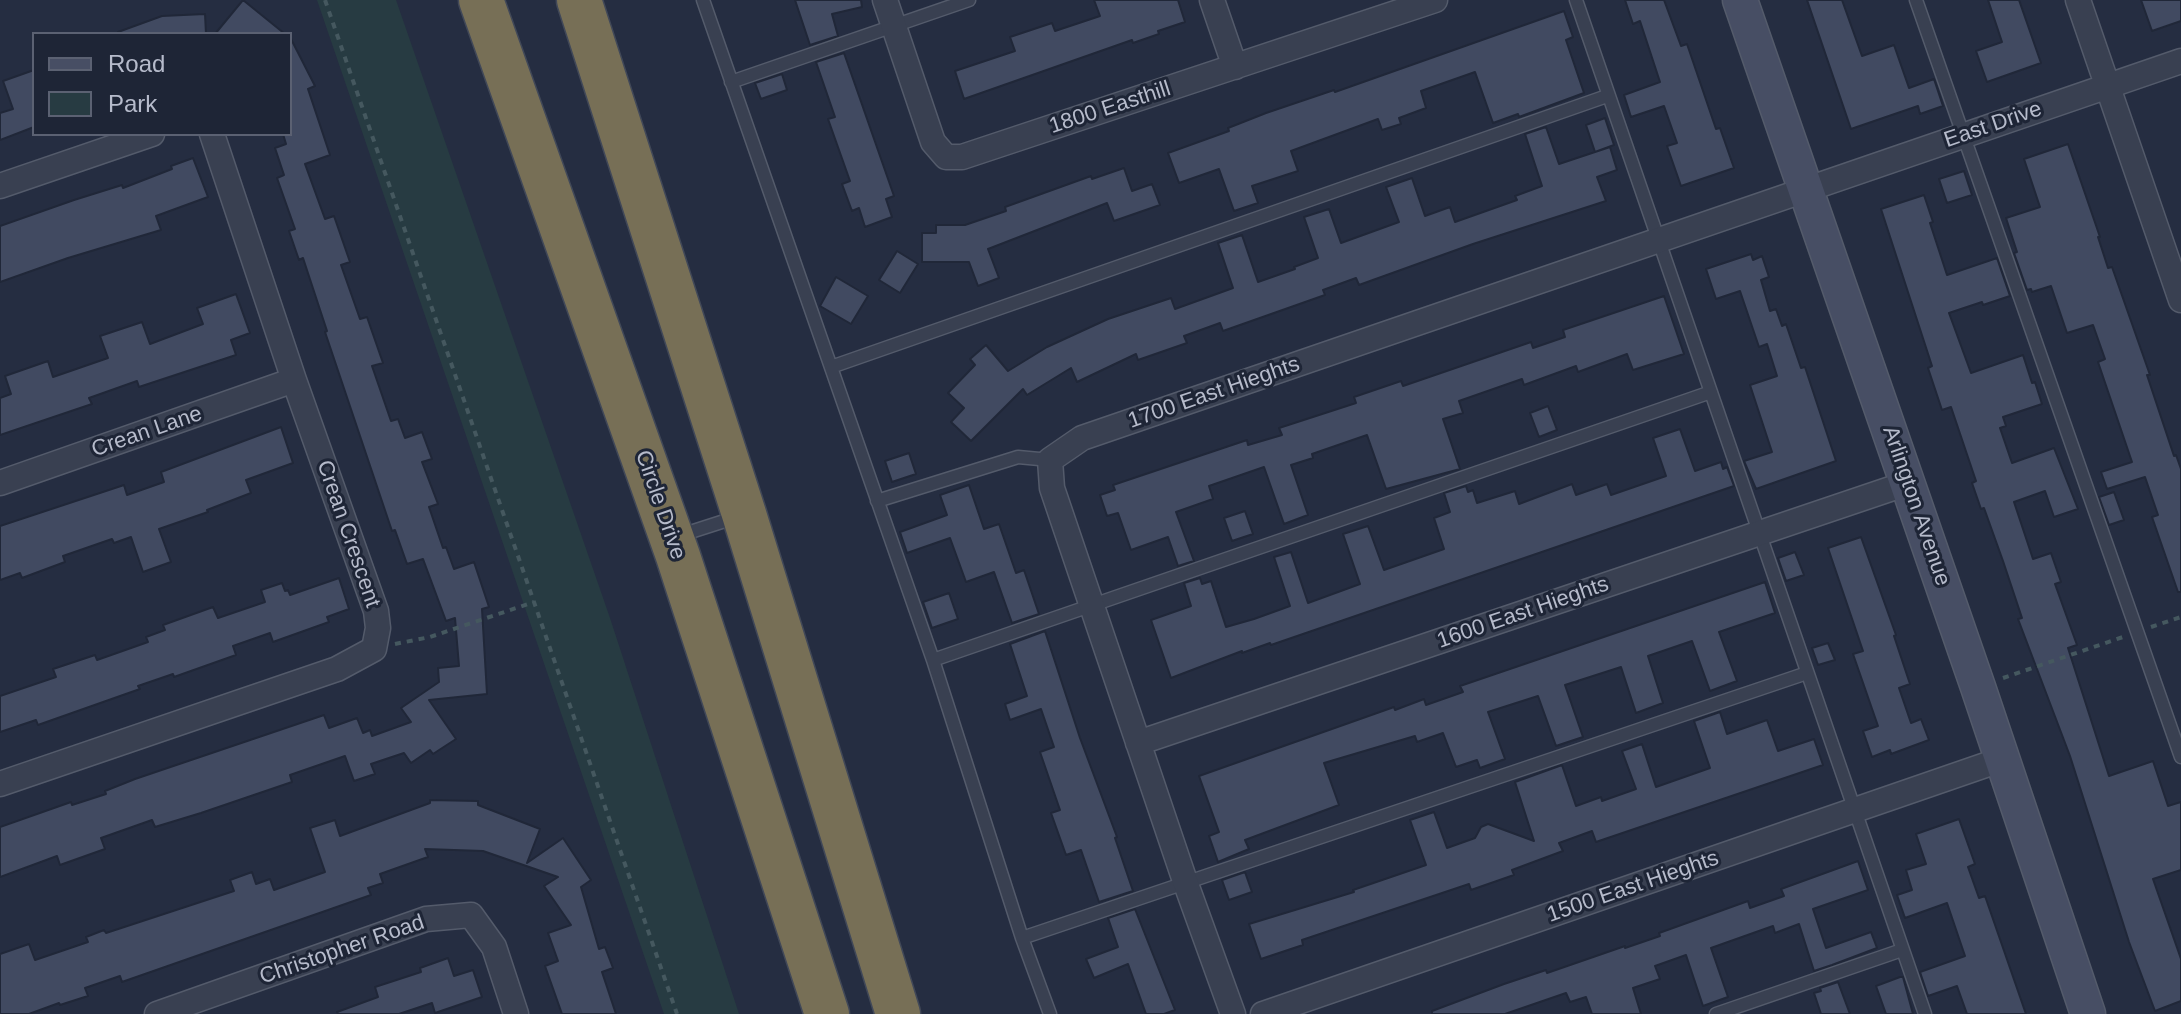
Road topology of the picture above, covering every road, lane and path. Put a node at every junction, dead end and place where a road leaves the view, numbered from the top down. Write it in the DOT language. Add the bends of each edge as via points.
graph roads {
  1 [pos="325,0"];
  2 [pos="481,0"];
  3 [pos="579,0"];
  4 [pos="703,0"];
  5 [pos="885,0"];
  6 [pos="969,0"];
  7 [pos="1212,0"];
  8 [pos="1435,0"];
  9 [pos="1576,0"];
  10 [pos="1740,0"];
  11 [pos="1916,0"];
  12 [pos="2078,0"];
  13 [pos="893,25"];
  14 [pos="2181,61"];
  15 [pos="1235,67"];
  16 [pos="731,82"];
  17 [pos="2108,86"];
  18 [pos="1607,96"];
  19 [pos="1964,135"];
  20 [pos="146,136"];
  21 [pos="213,136"];
  22 [pos="0,186"];
  23 [pos="1804,189"];
  24 [pos="1660,240"];
  25 [pos="2181,300"];
  26 [pos="831,367"];
  27 [pos="294,380"];
  28 [pos="1711,392"];
  29 [pos="1050,460"];
  30 [pos="0,483"];
  31 [pos="1908,483"];
  32 [pos="877,501"];
  33 [pos="744,514"];
  34 [pos="1759,533"];
  35 [pos="671,538"];
  36 [pos="534,602"];
  37 [pos="1091,605"];
  38 [pos="2181,617"];
  39 [pos="2138,631"];
  40 [pos="421,638"];
  41 [pos="933,660"];
  42 [pos="1807,673"];
  43 [pos="2001,679"];
  44 [pos="1138,743"];
  45 [pos="2181,757"];
  46 [pos="2003,759"];
  47 [pos="0,784"];
  48 [pos="1855,810"];
  49 [pos="1186,884"];
  50 [pos="1022,938"];
  51 [pos="1902,950"];
  52 [pos="157,1014"];
  53 [pos="516,1014"];
  54 [pos="677,1014"];
  55 [pos="827,1014"];
  56 [pos="898,1014"];
  57 [pos="1050,1014"];
  58 [pos="1233,1014"];
  59 [pos="1263,1014"];
  60 [pos="1716,1014"];
  61 [pos="1925,1014"];
  62 [pos="2088,1014"];
  1 -- 36 [label="path"];
  2 -- 35 [label="highway, Circle Drive"];
  3 -- 33 [label="highway"];
  4 -- 16 [label="lane"];
  5 -- 13 [label="street, 1800 Easthill"];
  6 -- 13 [label="lane"];
  7 -- 15 [label="street"];
  8 -- 15 [label="street, 1800 Easthill"];
  9 -- 18 [label="lane"];
  10 -- 23 [label="street, Arlington Avenue"];
  11 -- 19 [label="lane"];
  12 -- 17 [label="street"];
  13 -- 15 [label="street, 1800 Easthill" via="933,142 946,157 962,157"];
  13 -- 16 [label="lane"];
  14 -- 17 [label="street, East Drive"];
  16 -- 26 [label="lane"];
  17 -- 19 [label="street, East Drive"];
  17 -- 25 [label="street"];
  18 -- 24 [label="lane"];
  18 -- 26 [label="lane"];
  19 -- 23 [label="street, East Drive"];
  19 -- 39 [label="lane"];
  20 -- 22 [label="street"];
  21 -- 27 [label="street, Crean Crescent"];
  23 -- 24 [label="street, 1700 East Hieghts"];
  23 -- 31 [label="street, Arlington Avenue"];
  24 -- 28 [label="lane"];
  24 -- 29 [label="street, 1700 East Hieghts" via="1082,438"];
  26 -- 32 [label="lane"];
  27 -- 30 [label="street, Crean Lane"];
  27 -- 47 [label="street, Crean Crescent" via="376,611 374,649 337,669"];
  28 -- 34 [label="lane"];
  28 -- 37 [label="lane"];
  29 -- 32 [label="lane" via="1018,457"];
  29 -- 37 [label="street" via="1052,488"];
  31 -- 34 [label="street, 1600 East Hieghts"];
  31 -- 46 [label="street, Arlington Avenue"];
  32 -- 41 [label="lane"];
  33 -- 35 [label="lane"];
  33 -- 56 [label="highway"];
  34 -- 42 [label="lane"];
  34 -- 44 [label="street, 1600 East Hieghts"];
  35 -- 55 [label="highway, Circle Drive"];
  36 -- 40 [label="path"];
  36 -- 54 [label="path"];
  37 -- 41 [label="lane"];
  37 -- 44 [label="street"];
  38 -- 39 [label="path"];
  39 -- 43 [label="path"];
  39 -- 45 [label="lane"];
  41 -- 50 [label="lane"];
  42 -- 48 [label="lane"];
  42 -- 49 [label="lane"];
  44 -- 49 [label="street"];
  46 -- 48 [label="street, 1500 East Hieghts"];
  46 -- 62 [label="street, Arlington Avenue"];
  48 -- 51 [label="lane"];
  48 -- 59 [label="street, 1500 East Hieghts"];
  49 -- 50 [label="lane"];
  49 -- 58 [label="street"];
  50 -- 57 [label="lane"];
  51 -- 60 [label="lane"];
  51 -- 61 [label="lane"];
  52 -- 53 [label="street, Christopher Road" via="426,919 471,915 494,947"];
}
